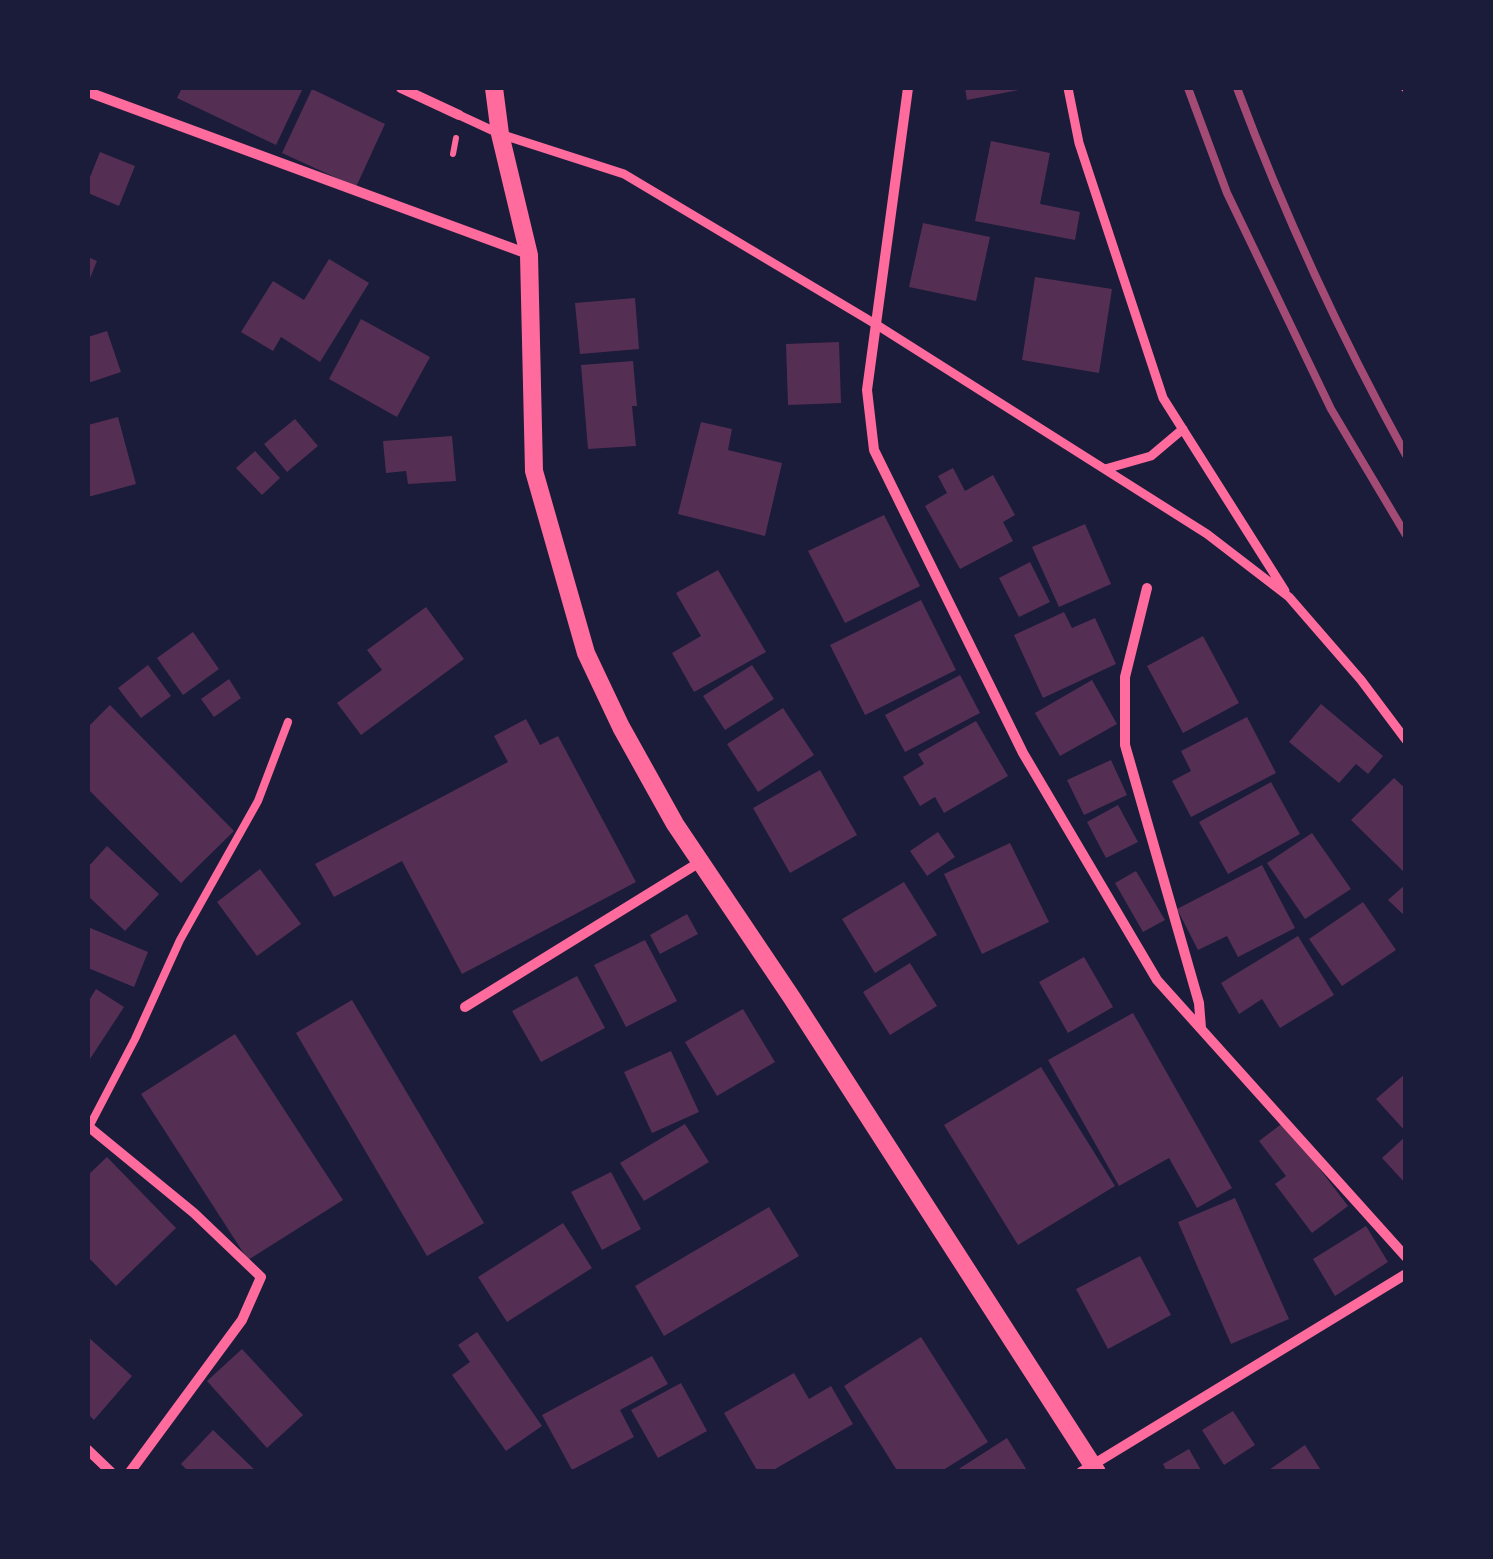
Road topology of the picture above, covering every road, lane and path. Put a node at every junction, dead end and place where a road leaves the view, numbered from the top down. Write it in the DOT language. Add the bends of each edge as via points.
graph roads {
  1 [pos="400,88"];
  2 [pos="494,88"];
  3 [pos="908,88"];
  4 [pos="1068,88"];
  5 [pos="88,92"];
  6 [pos="459,115"];
  7 [pos="500,134"];
  8 [pos="529,255"];
  9 [pos="877,325"];
  10 [pos="1183,429"];
  11 [pos="1105,469"];
  12 [pos="1146,588"];
  13 [pos="1289,597"];
  14 [pos="288,722"];
  15 [pos="1406,740"];
  16 [pos="700,862"];
  17 [pos="465,1008"];
  18 [pos="1200,1028"];
  19 [pos="89,1127"];
  20 [pos="1406,1257"];
  21 [pos="1406,1274"];
  22 [pos="88,1450"];
  23 [pos="1090,1468"];
  24 [pos="112,1472"];
  25 [pos="130,1472"];
  1 -- 6 [label="street"];
  2 -- 7 [label="street"];
  3 -- 9 [label="street"];
  4 -- 10 [label="street" via="1079,143 1163,398"];
  5 -- 8 [label="street"];
  6 -- 7 [label="street"];
  7 -- 8 [label="street"];
  7 -- 9 [label="street" via="624,174"];
  8 -- 16 [label="street" via="534,471 586,653"];
  9 -- 11 [label="street"];
  9 -- 18 [label="street" via="868,390 874,450 1022,753 1158,980"];
  10 -- 11 [label="street" via="1151,456"];
  10 -- 13 [label="street"];
  11 -- 13 [label="street"];
  12 -- 18 [label="street" via="1125,677 1125,745 1199,1003"];
  13 -- 15 [label="street"];
  14 -- 19 [label="lane" via="258,801 180,940"];
  16 -- 17 [label="street"];
  16 -- 23 [label="street"];
  18 -- 20 [label="street"];
  19 -- 25 [label="street" via="261,1276 242,1320"];
  21 -- 23 [label="street"];
  22 -- 24 [label="street"];
}
